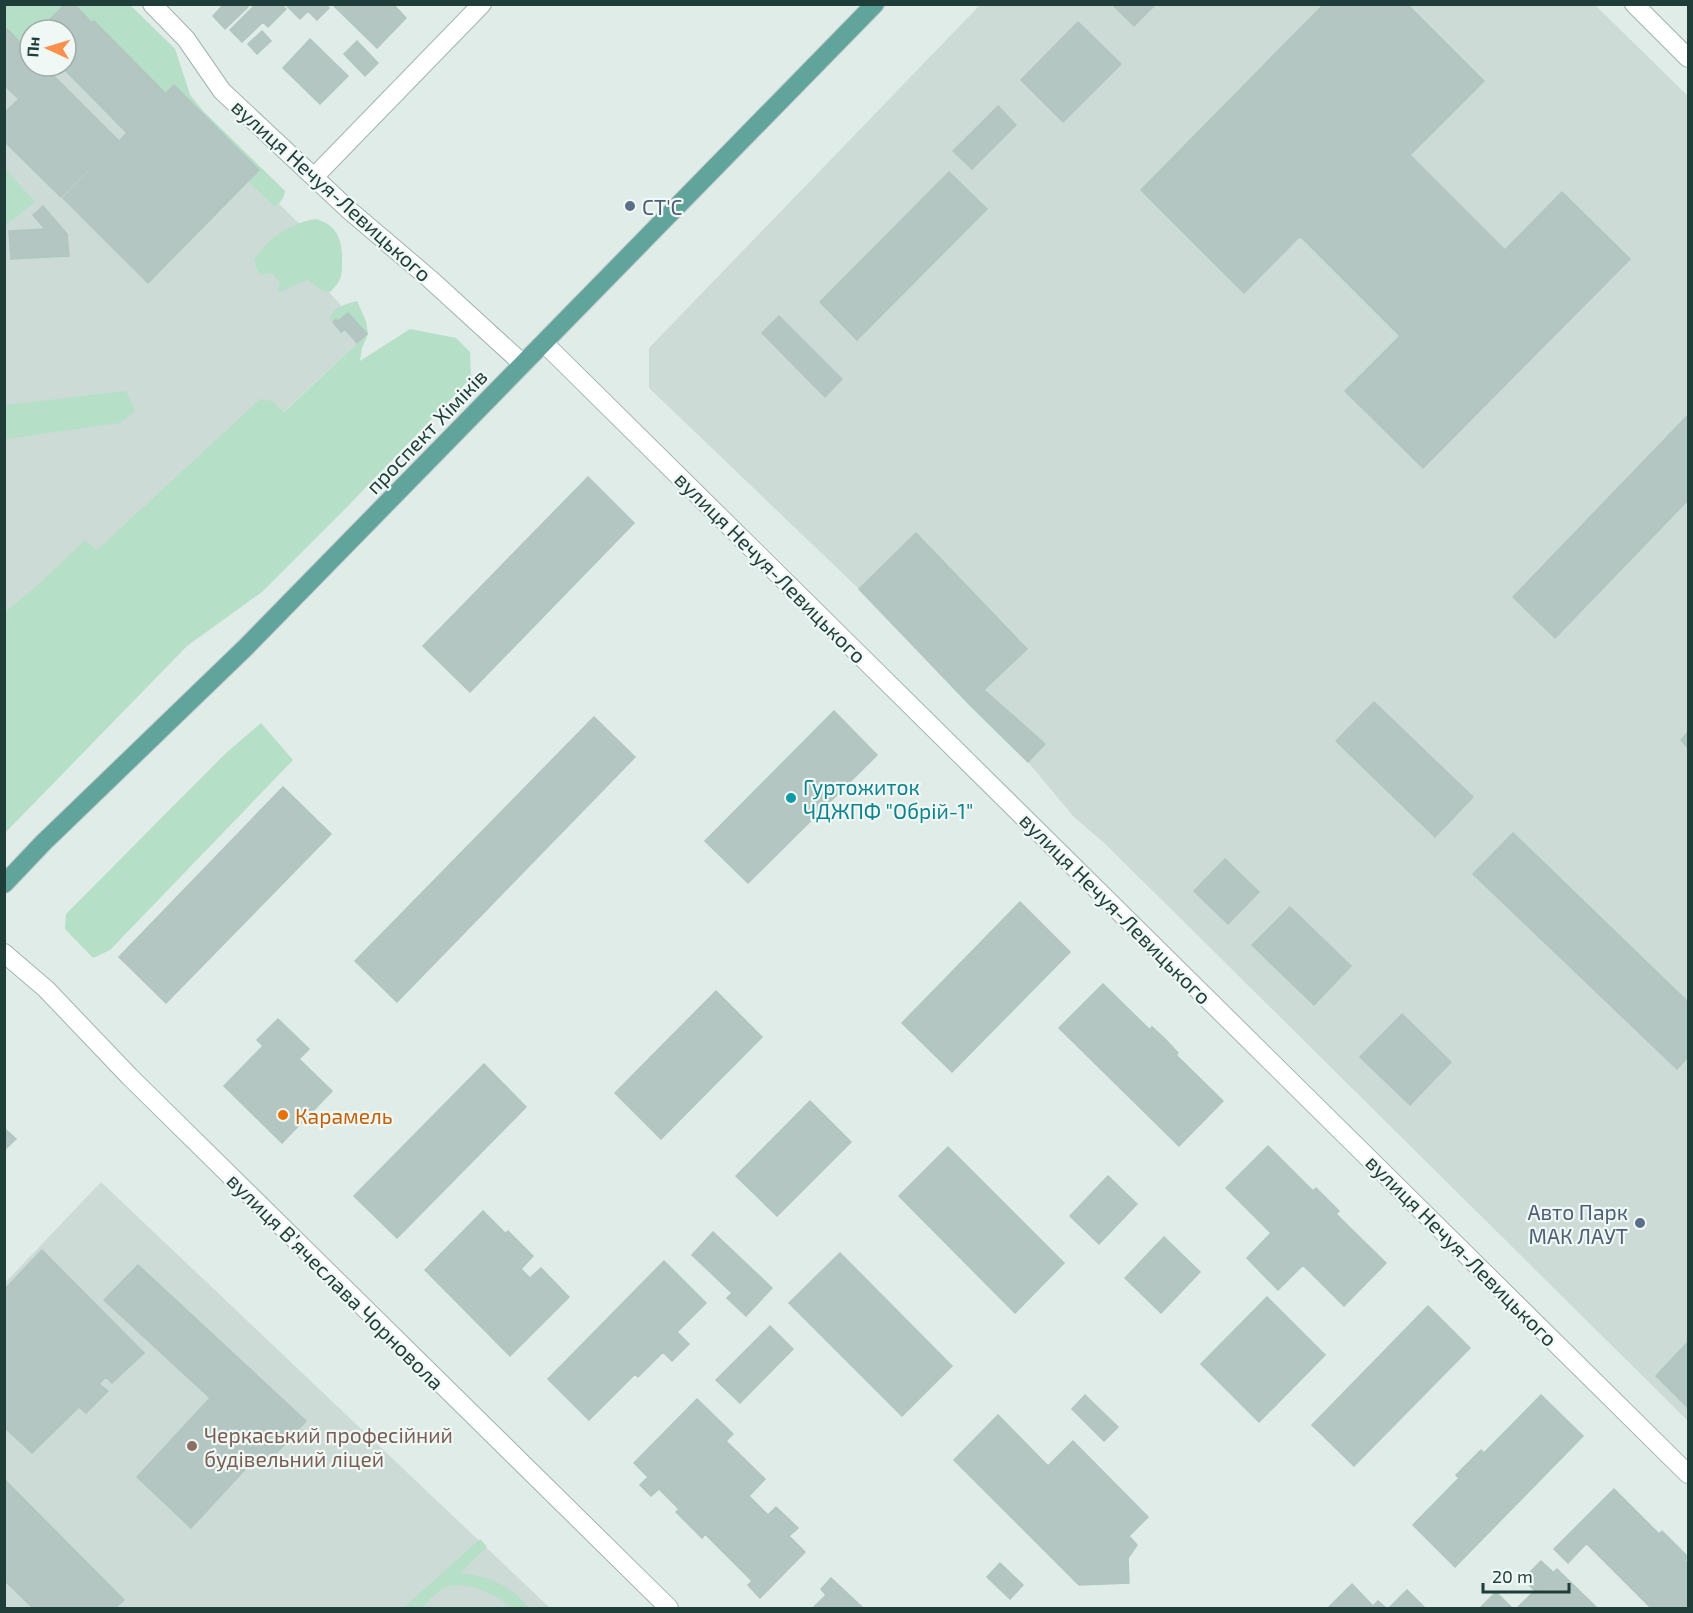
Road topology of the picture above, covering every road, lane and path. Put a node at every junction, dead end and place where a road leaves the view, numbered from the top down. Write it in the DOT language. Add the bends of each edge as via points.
graph roads {
  1 [pos="152,4"];
  2 [pos="482,4"];
  3 [pos="875,4"];
  4 [pos="1634,4"];
  5 [pos="1689,58"];
  6 [pos="314,177"];
  7 [pos="544,343"];
  8 [pos="523,364"];
  9 [pos="4,884"];
  10 [pos="4,952"];
  11 [pos="1689,1474"];
  12 [pos="669,1608"];
  1 -- 6 [label="street, вулиця Нечуя-Левицького" via="186,39 222,91"];
  2 -- 6 [label="street"];
  3 -- 7 [label="main road, проспект Хіміків"];
  4 -- 5 [label="street"];
  6 -- 8 [label="street, вулиця Нечуя-Левицького"];
  7 -- 8 [label="main road, проспект Хіміків"];
  7 -- 11 [label="street, вулиця Нечуя-Левицького"];
  8 -- 9 [label="main road, проспект Хіміків" via="245,648"];
  10 -- 12 [label="street, вулиця Вʼячеслава Чорновола" via="46,989 138,1085"];
}
